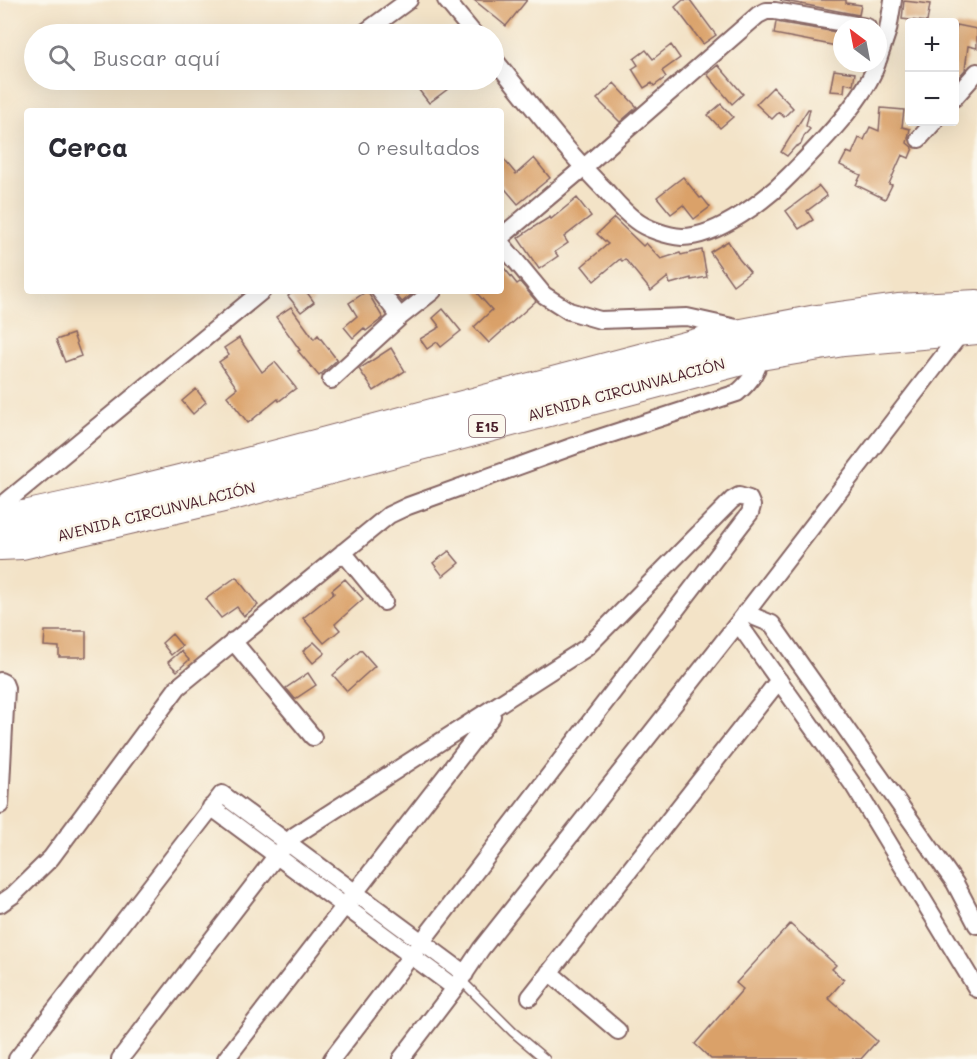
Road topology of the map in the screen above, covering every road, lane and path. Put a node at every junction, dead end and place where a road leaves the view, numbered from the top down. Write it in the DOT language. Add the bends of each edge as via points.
graph roads {
  1 [pos="409,0"];
  2 [pos="446,0"];
  3 [pos="892,0"];
  4 [pos="886,18"];
  5 [pos="833,21"];
  6 [pos="376,24"];
  7 [pos="466,24"];
  8 [pos="504,71"];
  9 [pos="874,72"];
  10 [pos="977,72"];
  11 [pos="959,92"];
  12 [pos="930,126"];
  13 [pos="919,139"];
  14 [pos="583,168"];
  15 [pos="504,234"];
  16 [pos="504,247"];
  17 [pos="257,294"];
  18 [pos="382,294"];
  19 [pos="429,294"];
  20 [pos="400,317"];
  21 [pos="974,319"];
  22 [pos="757,344"];
  23 [pos="331,380"];
  24 [pos="0,507"];
  25 [pos="0,520"];
  26 [pos="0,544"];
  27 [pos="343,552"];
  28 [pos="384,602"];
  29 [pos="741,618"];
  30 [pos="233,641"];
  31 [pos="778,680"];
  32 [pos="0,681"];
  33 [pos="501,704"];
  34 [pos="313,737"];
  35 [pos="2,768"];
  36 [pos="0,805"];
  37 [pos="282,849"];
  38 [pos="349,899"];
  39 [pos="0,904"];
  40 [pos="977,925"];
  41 [pos="415,949"];
  42 [pos="549,972"];
  43 [pos="460,981"];
  44 [pos="977,989"];
  45 [pos="530,997"];
  46 [pos="618,1030"];
  47 [pos="17,1059"];
  48 [pos="120,1059"];
  49 [pos="226,1059"];
  50 [pos="332,1059"];
  51 [pos="401,1059"];
  52 [pos="545,1059"];
  1 -- 6 [label="street"];
  2 -- 7 [label="street"];
  3 -- 4 [label="street"];
  5 -- 14 [label="street" via="775,11 758,15"];
  8 -- 14 [label="street"];
  9 -- 14 [label="street" via="848,110 784,182 742,214 710,232 682,237 636,221"];
  10 -- 11 [label="street"];
  12 -- 13 [label="street"];
  14 -- 15 [label="street"];
  16 -- 22 [label="street" via="544,295 568,311 600,320 687,317 721,323"];
  17 -- 24 [label="street"];
  18 -- 20 [label="street"];
  19 -- 20 [label="street"];
  20 -- 23 [label="street"];
  21 -- 22 [label="highway, AVENIDA CIRCUNVALACIÓN / E15" via="843,340"];
  21 -- 29 [label="street"];
  22 -- 25 [label="highway, AVENIDA CIRCUNVALACIÓN / E15" via="647,357 237,467"];
  22 -- 26 [label="highway, AVENIDA CIRCUNVALACIÓN / E15" via="221,496 22,543"];
  22 -- 27 [label="street" via="759,362 748,384 737,393 574,446 398,510"];
  27 -- 28 [label="street"];
  27 -- 30 [label="street"];
  29 -- 31 [label="street"];
  29 -- 40 [label="street" via="764,619 772,624 955,883"];
  29 -- 43 [label="street"];
  30 -- 34 [label="street"];
  30 -- 39 [label="street" via="178,687 51,858"];
  31 -- 42 [label="street"];
  31 -- 44 [label="street" via="854,786"];
  32 -- 35 [label="street" via="6,688"];
  33 -- 37 [label="street" via="294,836"];
  33 -- 38 [label="street"];
  33 -- 41 [label="street" via="586,648 732,500 739,496 749,499 750,513"];
  35 -- 36 [label="street"];
  37 -- 38 [label="street"];
  37 -- 47 [label="street" via="211,807"];
  37 -- 48 [label="street"];
  38 -- 41 [label="street"];
  38 -- 49 [label="street"];
  41 -- 43 [label="street"];
  41 -- 50 [label="street"];
  42 -- 45 [label="street"];
  42 -- 46 [label="street"];
  43 -- 51 [label="street"];
  43 -- 52 [label="lane"];
}
